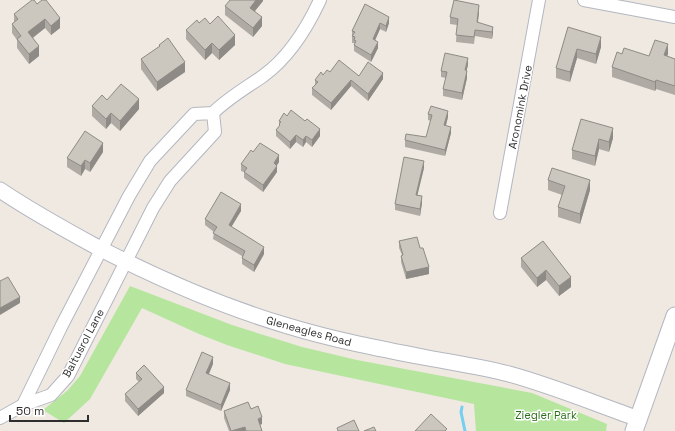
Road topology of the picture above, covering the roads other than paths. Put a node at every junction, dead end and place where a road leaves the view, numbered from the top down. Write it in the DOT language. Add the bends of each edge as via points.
graph roads {
  1 [pos="320,0"];
  2 [pos="539,0"];
  3 [pos="584,0"];
  4 [pos="675,17"];
  5 [pos="213,113"];
  6 [pos="0,190"];
  7 [pos="500,213"];
  8 [pos="102,250"];
  9 [pos="125,262"];
  10 [pos="675,316"];
  11 [pos="23,404"];
  12 [pos="0,418"];
  13 [pos="637,425"];
  1 -- 5 [label="street" via="302,34 281,59"];
  2 -- 7 [label="street, Aronomink Drive"];
  3 -- 4 [label="street"];
  5 -- 8 [label="street" via="194,114 150,161"];
  5 -- 9 [label="street, Baltusrol Lane" via="215,132 170,181"];
  6 -- 8 [label="street, Gleneagles Road" via="40,216"];
  8 -- 9 [label="street, Gleneagles Road"];
  8 -- 11 [label="street"];
  9 -- 11 [label="street, Baltusrol Lane" via="68,376 51,395"];
  9 -- 13 [label="street, Gleneagles Road" via="208,299 288,326 360,345 509,374 550,386"];
  10 -- 13 [label="main road"];
  11 -- 12 [label="street, Baltusrol Lane"];
}
